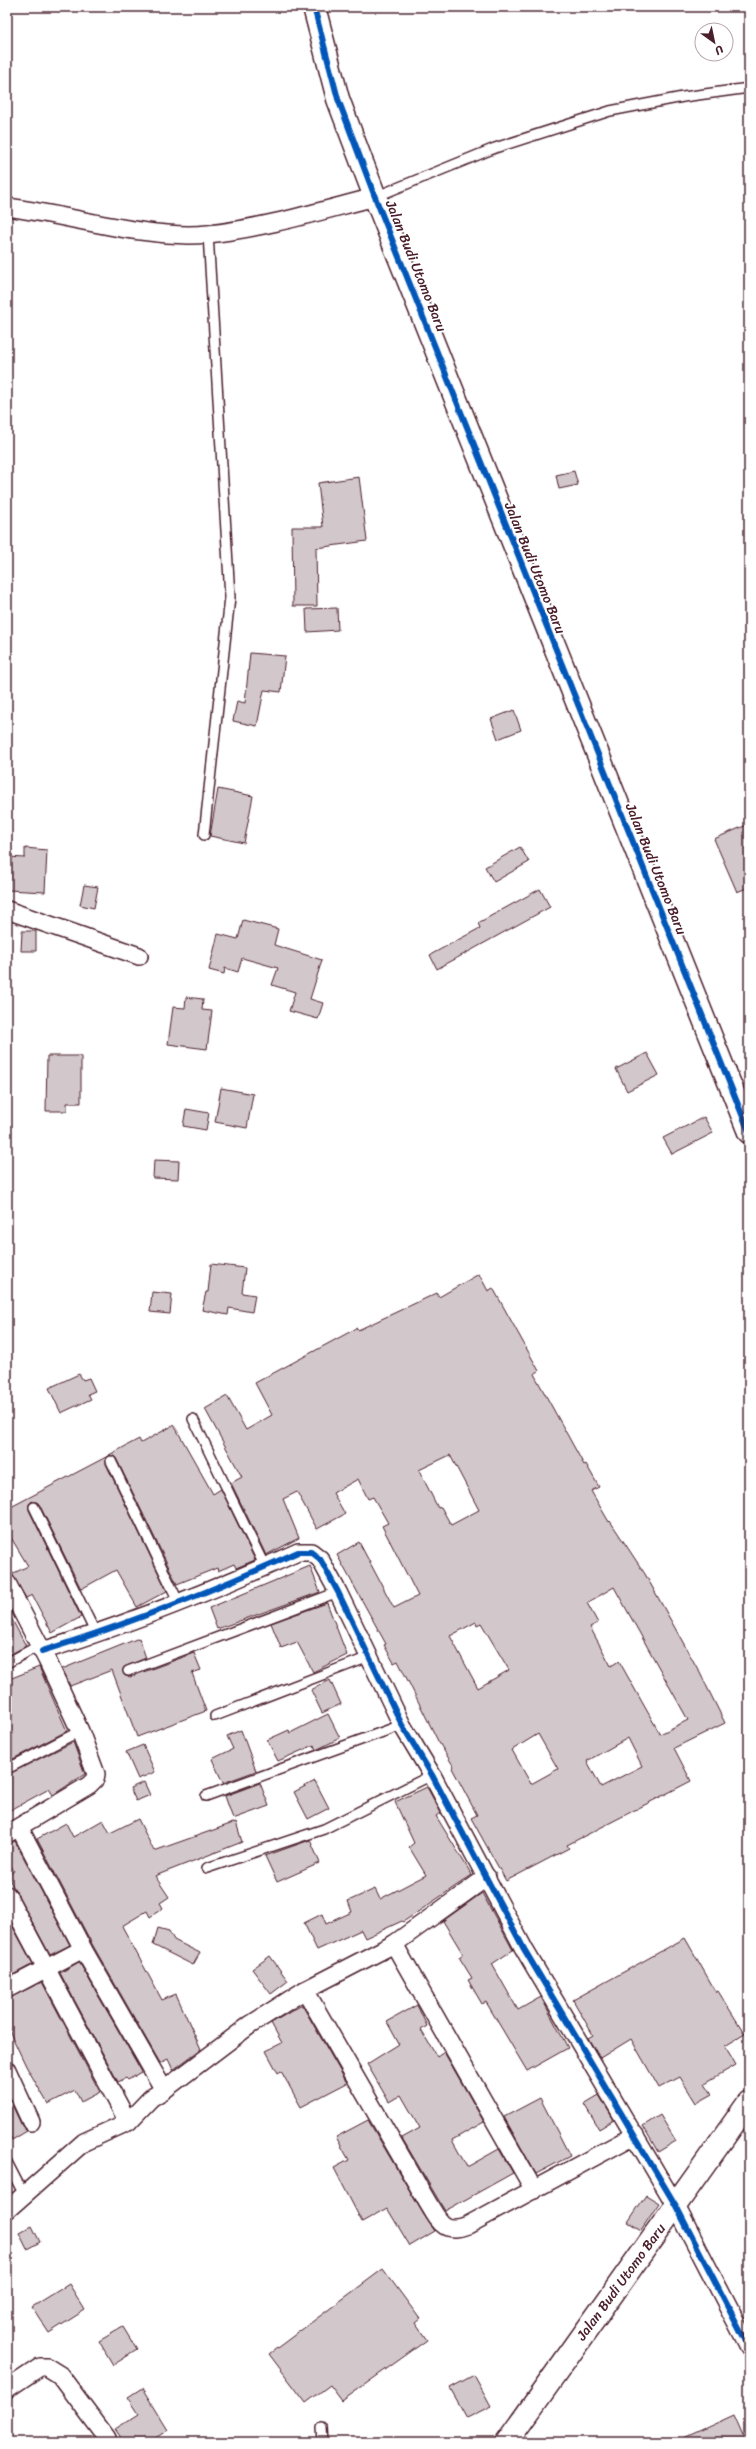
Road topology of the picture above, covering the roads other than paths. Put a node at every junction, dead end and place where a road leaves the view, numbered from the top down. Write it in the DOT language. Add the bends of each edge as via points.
graph roads {
  1 [pos="314,7"];
  2 [pos="749,88"];
  3 [pos="375,197"];
  4 [pos="7,207"];
  5 [pos="208,234"];
  6 [pos="204,836"];
  7 [pos="7,910"];
  8 [pos="139,956"];
  9 [pos="744,1106"];
  10 [pos="749,1132"];
  11 [pos="194,1419"];
  12 [pos="111,1461"];
  13 [pos="34,1508"];
  14 [pos="265,1567"];
  15 [pos="7,1583"];
  16 [pos="338,1592"];
  17 [pos="179,1603"];
  18 [pos="96,1634"];
  19 [pos="40,1649"];
  20 [pos="369,1657"];
  21 [pos="7,1663"];
  22 [pos="128,1671"];
  23 [pos="215,1716"];
  24 [pos="402,1725"];
  25 [pos="80,1731"];
  26 [pos="7,1769"];
  27 [pos="432,1775"];
  28 [pos="206,1796"];
  29 [pos="13,1830"];
  30 [pos="207,1868"];
  31 [pos="488,1877"];
  32 [pos="7,1895"];
  33 [pos="394,1944"];
  34 [pos="83,1949"];
  35 [pos="46,1968"];
  36 [pos="7,1989"];
  37 [pos="305,1990"];
  38 [pos="7,2070"];
  39 [pos="164,2090"];
  40 [pos="749,2102"];
  41 [pos="31,2122"];
  42 [pos="128,2122"];
  43 [pos="635,2135"];
  44 [pos="7,2162"];
  45 [pos="534,2190"];
  46 [pos="24,2195"];
  47 [pos="676,2206"];
  48 [pos="7,2210"];
  49 [pos="749,2347"];
  50 [pos="7,2389"];
  51 [pos="322,2428"];
  52 [pos="107,2438"];
  53 [pos="323,2442"];
  54 [pos="507,2442"];
  1 -- 3 [label="street, Jalan Budi Utomo Baru" via="338,99"];
  2 -- 3 [label="lane" via="610,111 495,148"];
  3 -- 5 [label="street" via="293,218"];
  3 -- 9 [label="street, Jalan Budi Utomo Baru"];
  4 -- 5 [label="street" via="141,231"];
  5 -- 6 [label="lane" via="230,597"];
  7 -- 8 [label="street"];
  9 -- 10 [label="street, Jalan Budi Utomo Baru"];
  11 -- 14 [label="lane"];
  12 -- 17 [label="lane"];
  13 -- 18 [label="lane"];
  14 -- 16 [label="street" via="298,1552 311,1552 320,1559"];
  14 -- 17 [label="street"];
  15 -- 19 [label="street"];
  16 -- 20 [label="street"];
  16 -- 22 [label="lane"];
  17 -- 18 [label="street"];
  18 -- 19 [label="street"];
  19 -- 21 [label="lane"];
  19 -- 25 [label="street"];
  20 -- 23 [label="lane"];
  20 -- 24 [label="street"];
  24 -- 27 [label="street"];
  24 -- 28 [label="lane"];
  25 -- 26 [label="lane"];
  25 -- 29 [label="street" via="94,1767 95,1779 63,1802"];
  27 -- 30 [label="lane" via="324,1829"];
  27 -- 31 [label="street"];
  29 -- 34 [label="street"];
  31 -- 33 [label="street"];
  31 -- 43 [label="street" via="524,1949"];
  32 -- 35 [label="street"];
  33 -- 37 [label="street"];
  33 -- 45 [label="street"];
  34 -- 35 [label="street"];
  34 -- 39 [label="street"];
  35 -- 36 [label="street"];
  35 -- 42 [label="street"];
  37 -- 39 [label="street" via="250,2025"];
  37 -- 45 [label="street" via="439,2221 446,2227 458,2229"];
  38 -- 41 [label="street"];
  39 -- 42 [label="street" via="151,2098"];
  40 -- 47 [label="street, Jalan Budi Utomo Baru"];
  42 -- 46 [label="street" via="84,2142"];
  43 -- 45 [label="street"];
  43 -- 47 [label="street"];
  44 -- 46 [label="lane"];
  46 -- 48 [label="street"];
  47 -- 49 [label="street"];
  47 -- 54 [label="street, Jalan Budi Utomo Baru"];
  50 -- 52 [label="street" via="40,2367 52,2369 71,2389"];
  51 -- 53 [label="lane"];
}
